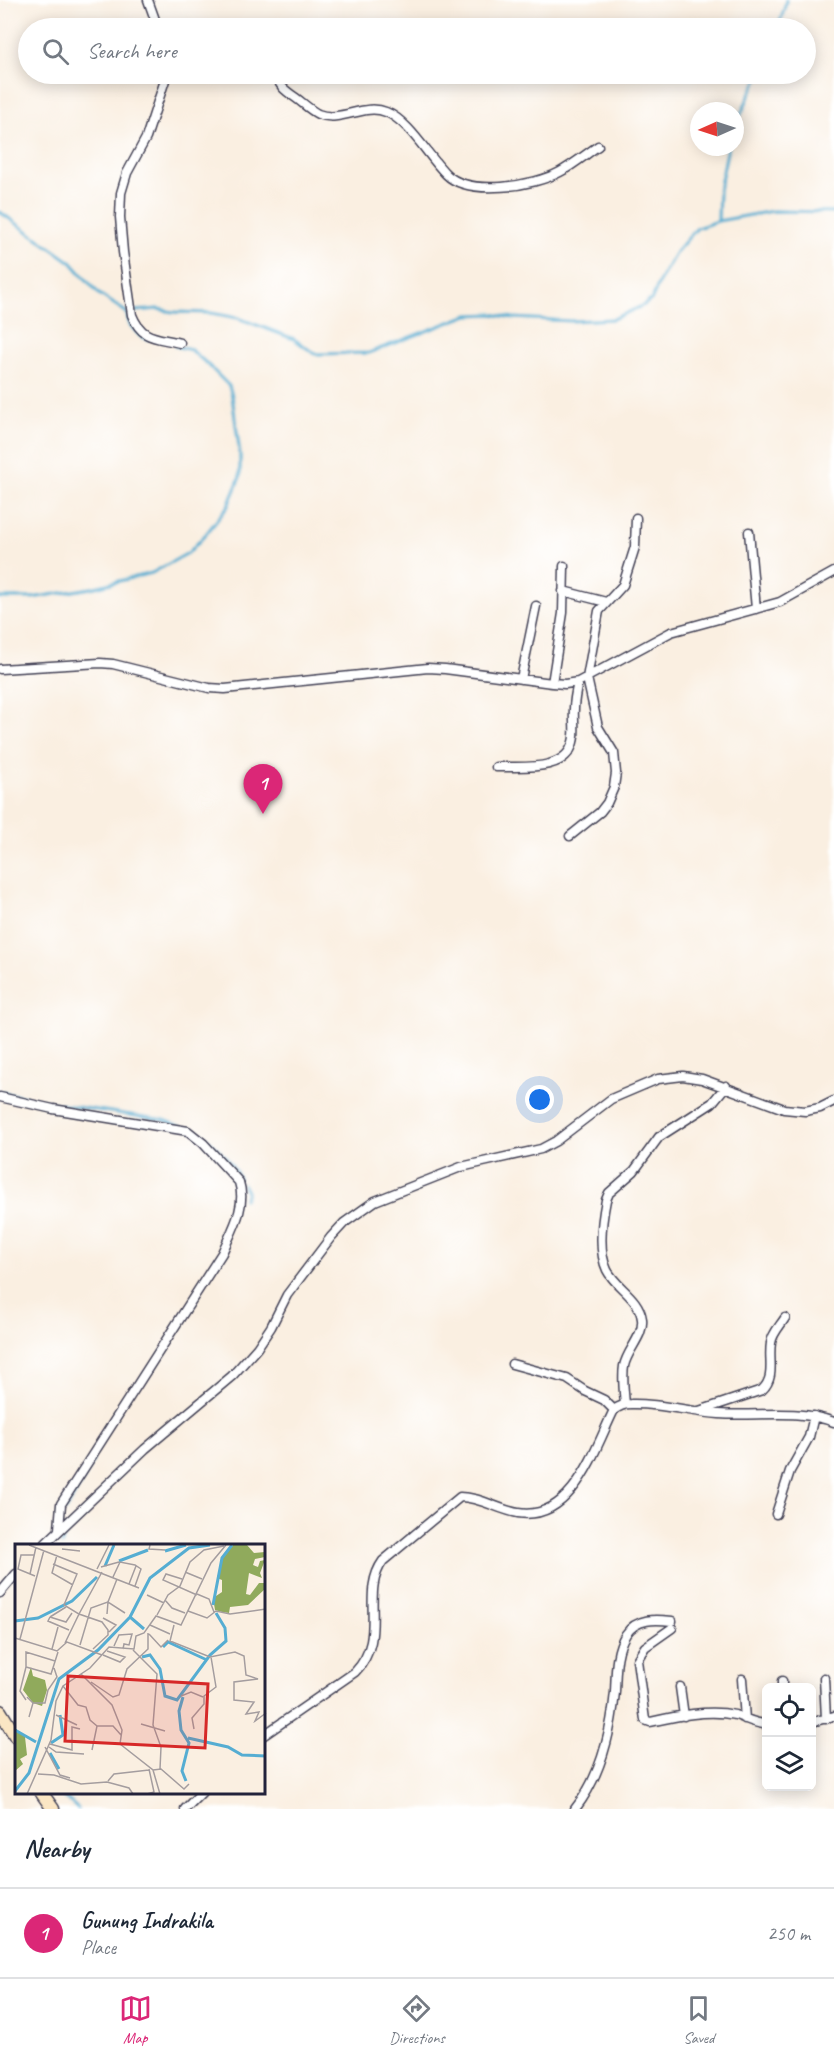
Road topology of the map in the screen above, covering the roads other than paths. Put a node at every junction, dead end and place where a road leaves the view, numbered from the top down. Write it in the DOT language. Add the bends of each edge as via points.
graph roads {
  1 [pos="148,0"];
  2 [pos="154,18"];
  3 [pos="164,84"];
  4 [pos="280,84"];
  5 [pos="598,146"];
  6 [pos="180,343"];
  7 [pos="636,518"];
  8 [pos="749,532"];
  9 [pos="564,566"];
  10 [pos="834,572"];
  11 [pos="563,591"];
  12 [pos="606,602"];
  13 [pos="536,606"];
  14 [pos="756,609"];
  15 [pos="0,669"];
  16 [pos="587,678"];
  17 [pos="521,679"];
  18 [pos="578,682"];
  19 [pos="552,683"];
  20 [pos="496,767"];
  21 [pos="570,836"];
  22 [pos="726,1086"];
  23 [pos="0,1097"];
  24 [pos="834,1101"];
  25 [pos="785,1318"];
  26 [pos="512,1364"];
  27 [pos="625,1404"];
  28 [pos="614,1410"];
  29 [pos="696,1412"];
  30 [pos="814,1416"];
  31 [pos="834,1422"];
  32 [pos="776,1514"];
  33 [pos="59,1529"];
  34 [pos="45,1544"];
  35 [pos="15,1575"];
  36 [pos="0,1593"];
  37 [pos="824,1678"];
  38 [pos="742,1679"];
  39 [pos="680,1687"];
  40 [pos="0,1711"];
  41 [pos="684,1716"];
  42 [pos="830,1718"];
  43 [pos="745,1719"];
  44 [pos="762,1724"];
  45 [pos="266,1733"];
  46 [pos="15,1735"];
  47 [pos="42,1794"];
  48 [pos="200,1794"];
  49 [pos="53,1809"];
  50 [pos="185,1809"];
  51 [pos="575,1809"];
  1 -- 2 [label="street"];
  3 -- 6 [label="street" via="146,138 127,173 120,217 137,328 147,335"];
  4 -- 5 [label="street" via="316,113 341,116 383,110 392,114 447,176 459,182 494,187 534,182 561,172"];
  7 -- 12 [label="street" via="635,547 623,585"];
  8 -- 14 [label="street"];
  9 -- 11 [label="street"];
  10 -- 14 [label="street" via="780,602"];
  11 -- 12 [label="street"];
  11 -- 19 [label="street"];
  12 -- 16 [label="street" via="596,621"];
  13 -- 17 [label="street"];
  14 -- 16 [label="street" via="671,632"];
  15 -- 17 [label="street" via="113,664 225,689 428,668"];
  16 -- 18 [label="street"];
  16 -- 21 [label="street" via="598,727 614,753 616,773 607,803"];
  17 -- 19 [label="street"];
  18 -- 19 [label="street"];
  18 -- 20 [label="street" via="573,742 567,756 538,766"];
  22 -- 24 [label="street" via="784,1109 805,1111"];
  22 -- 27 [label="street" via="712,1103 660,1137 606,1200 603,1259 613,1279 636,1304 642,1322 624,1365"];
  22 -- 33 [label="street" via="683,1076 658,1079 611,1100 541,1149 461,1167 375,1200 331,1237 287,1296 258,1348 232,1376"];
  23 -- 33 [label="street" via="188,1131 238,1182 241,1190 239,1213 222,1253 61,1504"];
  25 -- 29 [label="street" via="771,1342 768,1384 762,1390"];
  26 -- 28 [label="street" via="567,1379"];
  27 -- 28 [label="street"];
  27 -- 29 [label="street"];
  28 -- 45 [label="street" via="577,1484 555,1505 528,1514 460,1497 383,1561 375,1581 372,1642 362,1664"];
  29 -- 30 [label="street"];
  30 -- 31 [label="street"];
  30 -- 32 [label="street"];
  33 -- 34 [label="street"];
  35 -- 36 [label="street"];
  37 -- 42 [label="street"];
  38 -- 43 [label="street"];
  39 -- 41 [label="street"];
  40 -- 46 [label="main road"];
  41 -- 43 [label="street" via="708,1713"];
  41 -- 51 [label="street" via="647,1721 644,1716 637,1660 645,1647 672,1625 650,1619 638,1624 627,1633 620,1648 610,1725 597,1773"];
  43 -- 44 [label="street"];
  47 -- 49 [label="main road"];
  48 -- 50 [label="street"];
}
